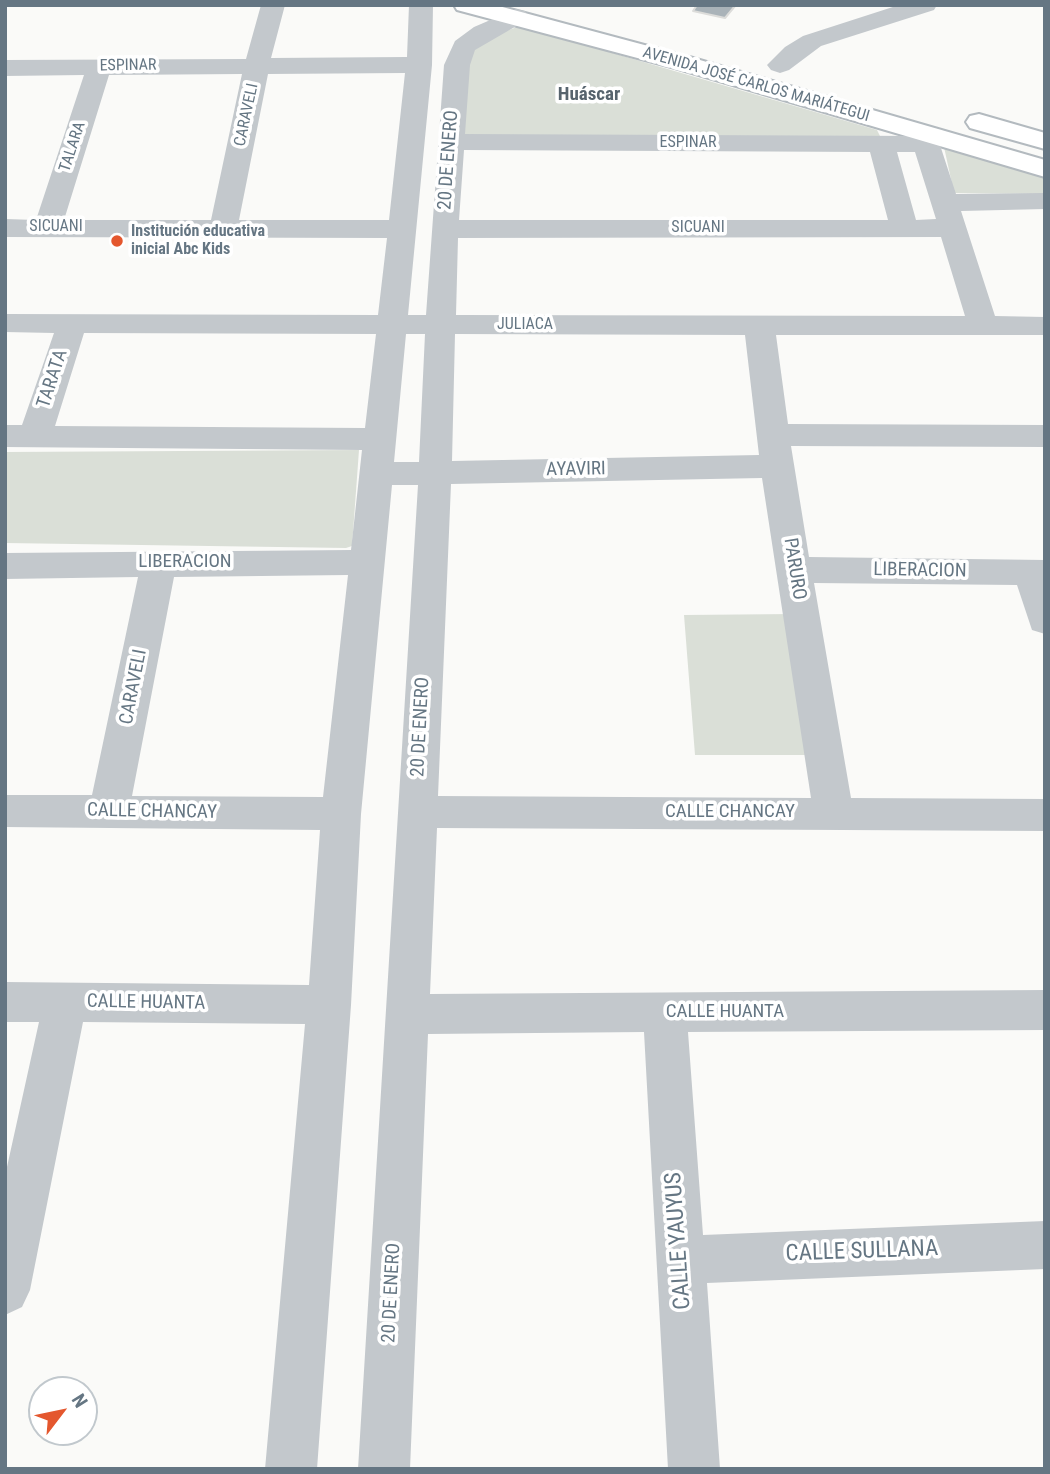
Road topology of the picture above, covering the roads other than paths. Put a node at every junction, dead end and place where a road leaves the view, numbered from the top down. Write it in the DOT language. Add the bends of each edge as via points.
graph roads {
  1 [pos="273,5"];
  2 [pos="421,5"];
  3 [pos="466,5"];
  4 [pos="562,5"];
  5 [pos="925,5"];
  6 [pos="516,16"];
  7 [pos="257,65"];
  8 [pos="419,65"];
  9 [pos="780,65"];
  10 [pos="99,66"];
  11 [pos="5,68"];
  12 [pos="806,73"];
  13 [pos="959,116"];
  14 [pos="997,127"];
  15 [pos="929,140"];
  16 [pos="1045,141"];
  17 [pos="451,142"];
  18 [pos="881,143"];
  19 [pos="981,150"];
  20 [pos="1045,169"];
  21 [pos="1045,201"];
  22 [pos="948,216"];
  23 [pos="224,226"];
  24 [pos="5,228"];
  25 [pos="47,228"];
  26 [pos="904,228"];
  27 [pos="401,229"];
  28 [pos="444,229"];
  29 [pos="5,323"];
  30 [pos="72,323"];
  31 [pos="391,324"];
  32 [pos="440,325"];
  33 [pos="759,325"];
  34 [pos="983,325"];
  35 [pos="1045,326"];
  36 [pos="20,436"];
  37 [pos="1045,436"];
  38 [pos="775,450"];
  39 [pos="377,456"];
  40 [pos="435,472"];
  41 [pos="159,562"];
  42 [pos="365,562"];
  43 [pos="5,566"];
  44 [pos="794,570"];
  45 [pos="1038,573"];
  46 [pos="1045,621"];
  47 [pos="5,811"];
  48 [pos="110,811"];
  49 [pos="416,812"];
  50 [pos="833,812"];
  51 [pos="341,814"];
  52 [pos="1045,815"];
  53 [pos="5,1002"];
  54 [pos="65,1002"];
  55 [pos="329,1005"];
  56 [pos="1045,1010"];
  57 [pos="665,1013"];
  58 [pos="405,1014"];
  59 [pos="1045,1245"];
  60 [pos="680,1260"];
  61 [pos="7,1274"];
  62 [pos="291,1469"];
  63 [pos="384,1469"];
  64 [pos="694,1469"];
  1 -- 7 [label="street, CARAVELI"];
  2 -- 8 [label="street, 20 DE ENERO"];
  3 -- 6 [label="main road, AVENIDA JOSÉ CARLOS MARIÁTEGUI"];
  4 -- 9 [label="main road, AVENIDA JOSÉ CARLOS MARIÁTEGUI"];
  5 -- 9 [label="street" via="812,41"];
  6 -- 15 [label="main road, AVENIDA JOSÉ CARLOS MARIÁTEGUI"];
  6 -- 17 [label="street, 20 DE ENERO" via="464,46 457,65"];
  7 -- 8 [label="street, ESPINAR"];
  7 -- 10 [label="street, ESPINAR"];
  7 -- 23 [label="street, CARAVELI"];
  8 -- 27 [label="street, 20 DE ENERO"];
  9 -- 12 [label="main road, AVENIDA JOSÉ CARLOS MARIÁTEGUI"];
  10 -- 11 [label="street, ESPINAR"];
  10 -- 25 [label="street, TALARA"];
  13 -- 14 [label="main road"];
  14 -- 16 [label="main road"];
  14 -- 19 [label="main road" via="1000,141"];
  15 -- 18 [label="street, ESPINAR"];
  15 -- 19 [label="main road, AVENIDA JOSÉ CARLOS MARIÁTEGUI"];
  15 -- 22 [label="street"];
  17 -- 18 [label="street, ESPINAR"];
  17 -- 28 [label="street, 20 DE ENERO"];
  18 -- 26 [label="street"];
  19 -- 20 [label="main road, AVENIDA JOSÉ CARLOS MARIÁTEGUI"];
  21 -- 22 [label="street, SICUANI"];
  22 -- 26 [label="street, SICUANI"];
  22 -- 34 [label="street"];
  23 -- 25 [label="street, SICUANI"];
  23 -- 27 [label="street, SICUANI"];
  24 -- 25 [label="street, SICUANI"];
  26 -- 28 [label="street, SICUANI"];
  27 -- 31 [label="street, 20 DE ENERO"];
  28 -- 32 [label="street, 20 DE ENERO"];
  29 -- 30 [label="street, JULIACA"];
  30 -- 31 [label="street, JULIACA"];
  30 -- 36 [label="street, TARATA"];
  31 -- 32 [label="street, JULIACA"];
  31 -- 39 [label="street, 20 DE ENERO"];
  32 -- 33 [label="street, JULIACA"];
  32 -- 40 [label="street, 20 DE ENERO"];
  33 -- 34 [label="street, JULIACA"];
  33 -- 38 [label="street, PARURO"];
  34 -- 35 [label="street, JULIACA"];
  36 -- 39 [label="street, AYAVIRI"];
  37 -- 38 [label="street, AYAVIRI"];
  38 -- 40 [label="street, AYAVIRI"];
  38 -- 44 [label="street, PARURO"];
  39 -- 40 [label="street, AYAVIRI"];
  39 -- 42 [label="street, 20 DE ENERO"];
  40 -- 49 [label="street, 20 DE ENERO"];
  41 -- 42 [label="street, LIBERACION"];
  41 -- 43 [label="street, LIBERACION"];
  41 -- 48 [label="street, CARAVELI"];
  42 -- 51 [label="street, 20 DE ENERO"];
  44 -- 45 [label="street, LIBERACION"];
  44 -- 50 [label="street, PARURO"];
  45 -- 46 [label="street"];
  47 -- 48 [label="street, CALLE CHANCAY"];
  48 -- 51 [label="street, CALLE CHANCAY"];
  49 -- 50 [label="street, CALLE CHANCAY"];
  49 -- 58 [label="street, 20 DE ENERO"];
  50 -- 52 [label="street, CALLE CHANCAY"];
  51 -- 55 [label="street, 20 DE ENERO"];
  53 -- 54 [label="street, CALLE HUANTA"];
  54 -- 55 [label="street, CALLE HUANTA"];
  54 -- 61 [label="street"];
  55 -- 62 [label="street, 20 DE ENERO"];
  56 -- 57 [label="street, CALLE HUANTA"];
  57 -- 58 [label="street, CALLE HUANTA"];
  57 -- 60 [label="street, CALLE YAUYUS"];
  58 -- 63 [label="street, 20 DE ENERO"];
  59 -- 60 [label="street, CALLE SULLANA"];
  60 -- 64 [label="street, CALLE YAUYUS"];
}
